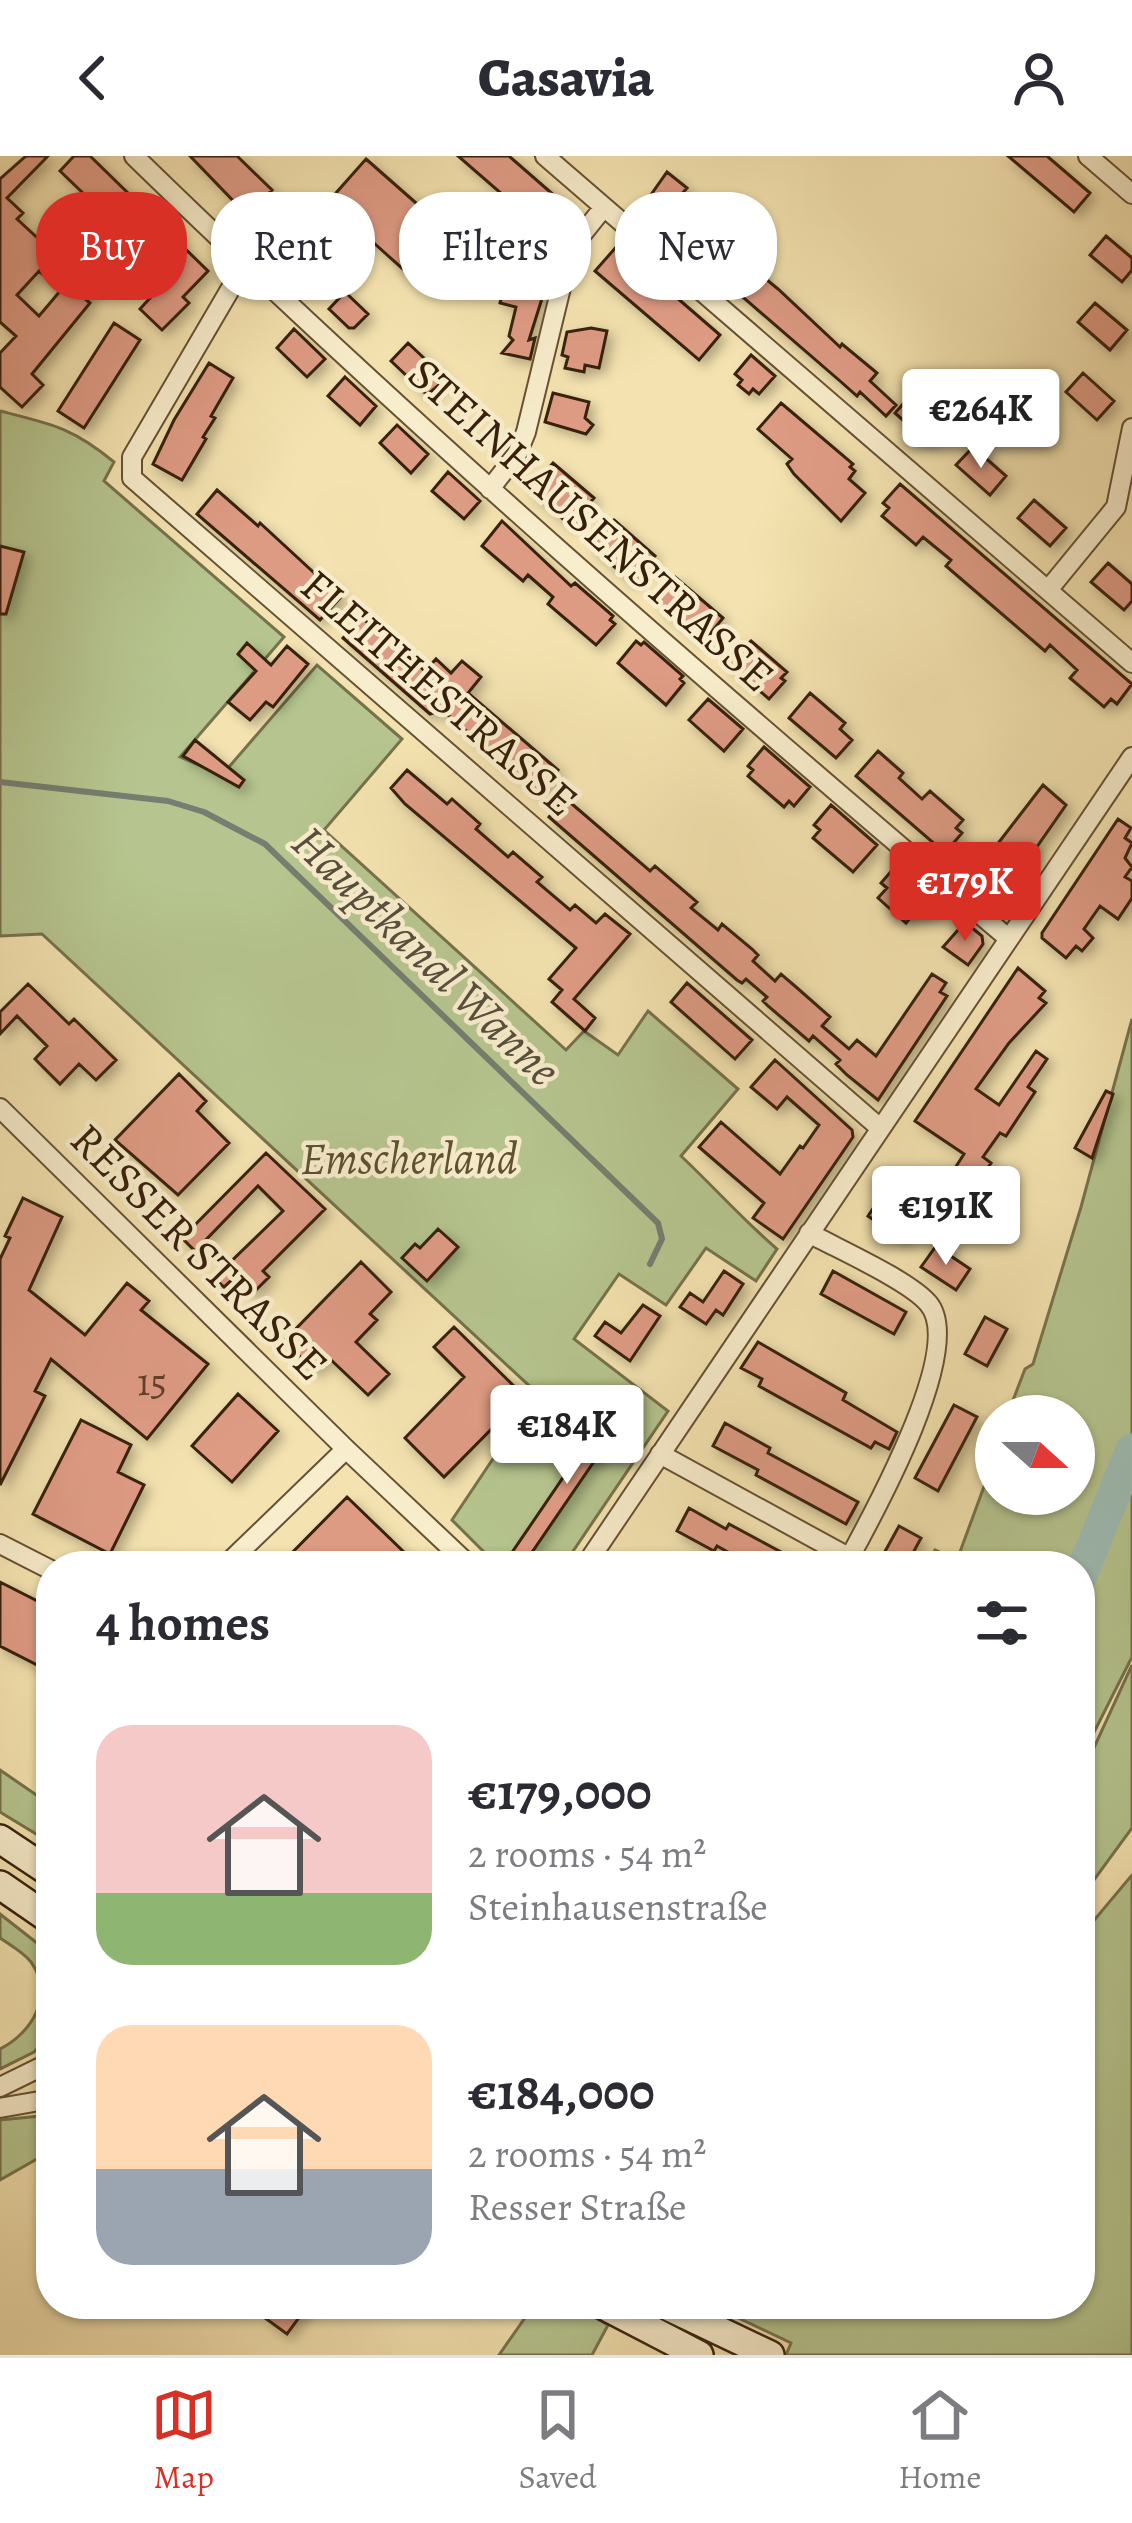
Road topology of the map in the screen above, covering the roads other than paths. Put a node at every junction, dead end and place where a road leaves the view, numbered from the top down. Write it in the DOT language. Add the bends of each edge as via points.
graph roads {
  1 [pos="134,156"];
  2 [pos="545,156"];
  3 [pos="1088,156"];
  4 [pos="1132,194"];
  5 [pos="604,207"];
  6 [pos="211,231"];
  7 [pos="224,300"];
  8 [pos="284,300"];
  9 [pos="1132,428"];
  10 [pos="490,489"];
  11 [pos="1048,590"];
  12 [pos="1132,663"];
  13 [pos="1132,757"];
  14 [pos="1008,938"];
  15 [pos="0,1108"];
  16 [pos="880,1128"];
  17 [pos="809,1233"];
  18 [pos="346,1449"];
  19 [pos="660,1454"];
  20 [pos="0,1544"];
  21 [pos="241,1551"];
  22 [pos="454,1551"];
  23 [pos="595,1551"];
  24 [pos="829,1551"];
  25 [pos="854,1551"];
  26 [pos="36,1562"];
  27 [pos="0,1839"];
  28 [pos="36,1863"];
  29 [pos="0,1885"];
  30 [pos="36,1910"];
  31 [pos="36,2069"];
  32 [pos="0,2087"];
  33 [pos="36,2102"];
  34 [pos="0,2108"];
  35 [pos="628,2319"];
  36 [pos="693,2319"];
  37 [pos="699,2355"];
  38 [pos="770,2355"];
  1 -- 6 [label="street, STEINHAUSENSTRASSE"];
  2 -- 5 [label="street"];
  3 -- 4 [label="street"];
  5 -- 10 [label="street" via="572,249 526,432"];
  5 -- 11 [label="street"];
  7 -- 16 [label="street, FLEITHESTRASSE" via="133,458 132,478"];
  8 -- 10 [label="street, STEINHAUSENSTRASSE"];
  9 -- 11 [label="street" via="1116,508"];
  10 -- 14 [label="street, STEINHAUSENSTRASSE"];
  11 -- 12 [label="street"];
  13 -- 14 [label="street"];
  14 -- 16 [label="street"];
  15 -- 18 [label="street, RESSER STRASSE"];
  16 -- 17 [label="street"];
  17 -- 19 [label="street"];
  17 -- 25 [label="street" via="918,1294 938,1327 908,1436"];
  18 -- 21 [label="street"];
  18 -- 22 [label="street, RESSER STRASSE"];
  19 -- 23 [label="street"];
  19 -- 24 [label="street"];
  20 -- 26 [label="street"];
  27 -- 28 [label="main road"];
  29 -- 30 [label="main road"];
  31 -- 32 [label="street"];
  33 -- 34 [label="street"];
  35 -- 37 [label="main road"];
  36 -- 38 [label="main road"];
}
